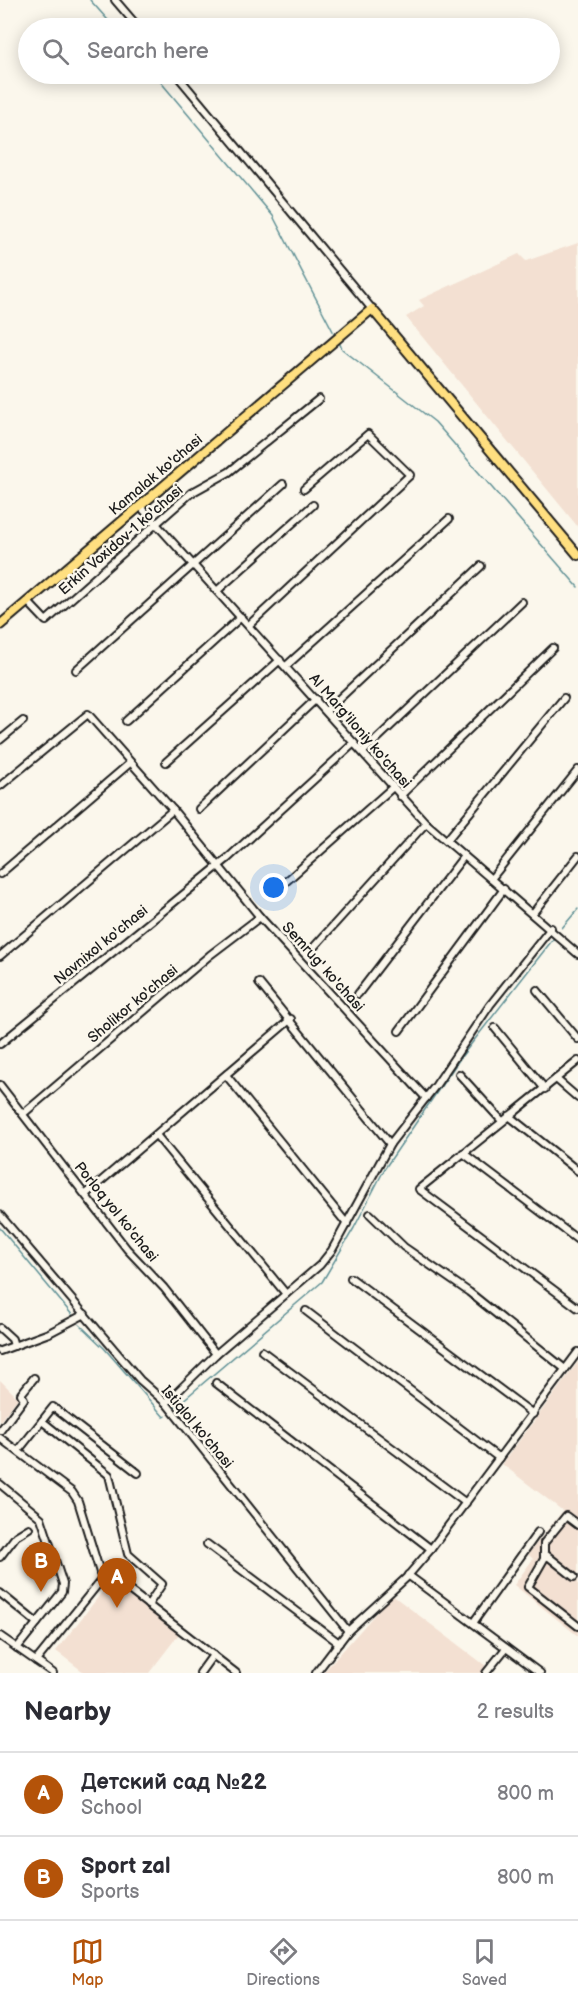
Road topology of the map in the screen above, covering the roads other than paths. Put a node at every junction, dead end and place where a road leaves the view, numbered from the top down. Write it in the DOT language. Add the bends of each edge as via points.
graph roads {
  1 [pos="115,0"];
  2 [pos="130,18"];
  3 [pos="184,84"];
  4 [pos="372,309"];
  5 [pos="319,399"];
  6 [pos="283,484"];
  7 [pos="304,489"];
  8 [pos="313,505"];
  9 [pos="140,506"];
  10 [pos="449,519"];
  11 [pos="155,526"];
  12 [pos="578,555"];
  13 [pos="481,566"];
  14 [pos="193,567"];
  15 [pos="218,590"];
  16 [pos="28,602"];
  17 [pos="522,602"];
  18 [pos="241,617"];
  19 [pos="0,625"];
  20 [pos="249,625"];
  21 [pos="554,648"];
  22 [pos="280,660"];
  23 [pos="286,666"];
  24 [pos="76,669"];
  25 [pos="564,698"];
  26 [pos="316,699"];
  27 [pos="327,710"];
  28 [pos="23,721"];
  29 [pos="126,721"];
  30 [pos="0,740"];
  31 [pos="354,742"];
  32 [pos="363,752"];
  33 [pos="166,762"];
  34 [pos="130,763"];
  35 [pos="578,770"];
  36 [pos="0,786"];
  37 [pos="393,787"];
  38 [pos="400,796"];
  39 [pos="199,809"];
  40 [pos="173,810"];
  41 [pos="426,824"];
  42 [pos="447,840"];
  43 [pos="464,856"];
  44 [pos="578,856"];
  45 [pos="218,864"];
  46 [pos="0,874"];
  47 [pos="491,879"];
  48 [pos="504,889"];
  49 [pos="273,893"];
  50 [pos="533,913"];
  51 [pos="260,917"];
  52 [pos="551,928"];
  53 [pos="313,948"];
  54 [pos="578,954"];
  55 [pos="0,956"];
  56 [pos="259,983"];
  57 [pos="537,990"];
  58 [pos="358,994"];
  59 [pos="291,1019"];
  60 [pos="495,1028"];
  61 [pos="399,1031"];
  62 [pos="578,1039"];
  63 [pos="0,1044"];
  64 [pos="578,1061"];
  65 [pos="459,1074"];
  66 [pos="226,1075"];
  67 [pos="556,1079"];
  68 [pos="0,1084"];
  69 [pos="545,1089"];
  70 [pos="426,1098"];
  71 [pos="578,1098"];
  72 [pos="24,1114"];
  73 [pos="509,1116"];
  74 [pos="502,1121"];
  75 [pos="156,1135"];
  76 [pos="390,1144"];
  77 [pos="463,1153"];
  78 [pos="578,1171"];
  79 [pos="86,1194"];
  80 [pos="370,1214"];
  81 [pos="0,1215"];
  82 [pos="347,1224"];
  83 [pos="578,1240"];
  84 [pos="351,1278"];
  85 [pos="286,1294"];
  86 [pos="578,1308"];
  87 [pos="306,1311"];
  88 [pos="85,1314"];
  89 [pos="0,1328"];
  90 [pos="14,1346"];
  91 [pos="0,1351"];
  92 [pos="262,1351"];
  93 [pos="578,1352"];
  94 [pos="216,1354"];
  95 [pos="565,1369"];
  96 [pos="34,1378"];
  97 [pos="216,1383"];
  98 [pos="166,1403"];
  99 [pos="533,1414"];
  100 [pos="42,1421"];
  101 [pos="0,1431"];
  102 [pos="0,1438"];
  103 [pos="18,1451"];
  104 [pos="499,1458"];
  105 [pos="138,1473"];
  106 [pos="0,1484"];
  107 [pos="466,1503"];
  108 [pos="578,1525"];
  109 [pos="29,1528"];
  110 [pos="538,1532"];
  111 [pos="207,1544"];
  112 [pos="431,1549"];
  113 [pos="544,1553"];
  114 [pos="0,1557"];
  115 [pos="100,1574"];
  116 [pos="408,1575"];
  117 [pos="574,1577"];
  118 [pos="0,1593"];
  119 [pos="148,1605"];
  120 [pos="37,1623"];
  121 [pos="473,1623"];
  122 [pos="578,1626"];
  123 [pos="348,1631"];
  124 [pos="0,1636"];
  125 [pos="339,1643"];
  126 [pos="17,1648"];
  127 [pos="506,1648"];
  128 [pos="213,1655"];
  129 [pos="36,1661"];
  130 [pos="53,1673"];
  131 [pos="200,1673"];
  132 [pos="236,1673"];
  133 [pos="316,1673"];
  134 [pos="486,1673"];
  135 [pos="540,1673"];
  1 -- 2 [label="street"];
  3 -- 4 [label="street"];
  4 -- 9 [label="main road, Kamalak ko'chasi"];
  4 -- 12 [label="main road"];
  5 -- 11 [label="street, Erkin Voxidov-1 ko'chasi" via="229,472 191,493"];
  6 -- 14 [label="street"];
  7 -- 20 [label="street" via="368,434 410,475"];
  8 -- 15 [label="street"];
  9 -- 11 [label="street, Al Marg'iloniy ko'chasi"];
  9 -- 16 [label="main road, Kamalak ko'chasi"];
  10 -- 23 [label="street"];
  11 -- 14 [label="street, Al Marg'iloniy ko'chasi"];
  11 -- 16 [label="street, Erkin Voxidov-1 ko'chasi" via="46,621"];
  13 -- 27 [label="street"];
  14 -- 15 [label="street, Al Marg'iloniy ko'chasi"];
  14 -- 24 [label="street"];
  15 -- 18 [label="street, Al Marg'iloniy ko'chasi"];
  16 -- 19 [label="main road, Kamalak ko'chasi"];
  17 -- 32 [label="street"];
  18 -- 20 [label="street, Al Marg'iloniy ko'chasi"];
  18 -- 29 [label="street"];
  20 -- 22 [label="street, Al Marg'iloniy ko'chasi"];
  21 -- 38 [label="street"];
  22 -- 23 [label="street, Al Marg'iloniy ko'chasi"];
  22 -- 33 [label="street"];
  23 -- 26 [label="street, Al Marg'iloniy ko'chasi"];
  25 -- 42 [label="street"];
  26 -- 27 [label="street, Al Marg'iloniy ko'chasi"];
  26 -- 39 [label="street"];
  27 -- 31 [label="street, Al Marg'iloniy ko'chasi"];
  28 -- 30 [label="street"];
  31 -- 32 [label="street, Al Marg'iloniy ko'chasi"];
  31 -- 45 [label="street, Navnixol ko'chasi"];
  32 -- 37 [label="street, Al Marg'iloniy ko'chasi"];
  34 -- 36 [label="street, Semrug' ko'chasi" via="88,714"];
  34 -- 40 [label="street, Semrug' ko'chasi"];
  34 -- 46 [label="street"];
  35 -- 47 [label="street"];
  37 -- 38 [label="street, Al Marg'iloniy ko'chasi"];
  37 -- 49 [label="street"];
  38 -- 41 [label="street, Al Marg'iloniy ko'chasi"];
  40 -- 45 [label="street, Semrug' ko'chasi"];
  40 -- 55 [label="street"];
  41 -- 42 [label="street, Al Marg'iloniy ko'chasi"];
  41 -- 53 [label="street"];
  42 -- 43 [label="street, Al Marg'iloniy ko'chasi"];
  43 -- 47 [label="street, Al Marg'iloniy ko'chasi"];
  43 -- 58 [label="street"];
  44 -- 50 [label="street"];
  45 -- 51 [label="street, Semrug' ko'chasi"];
  45 -- 63 [label="street, Navnixol ko'chasi"];
  47 -- 48 [label="street, Al Marg'iloniy ko'chasi"];
  48 -- 50 [label="street, Al Marg'iloniy ko'chasi"];
  48 -- 61 [label="street"];
  50 -- 52 [label="street, Al Marg'iloniy ko'chasi"];
  51 -- 70 [label="street, Semrug' ko'chasi"];
  51 -- 72 [label="street, Sholikor ko'chasi"];
  52 -- 54 [label="street, Al Marg'iloniy ko'chasi"];
  52 -- 70 [label="street" via="490,1005"];
  56 -- 59 [label="street"];
  57 -- 62 [label="street"];
  59 -- 66 [label="street"];
  59 -- 76 [label="street"];
  60 -- 69 [label="street"];
  64 -- 67 [label="street"];
  65 -- 74 [label="street"];
  66 -- 75 [label="street"];
  66 -- 82 [label="street"];
  67 -- 69 [label="street"];
  67 -- 71 [label="street"];
  68 -- 72 [label="street, Porloq yol ko'chasi"];
  69 -- 73 [label="street"];
  70 -- 76 [label="street"];
  72 -- 79 [label="street, Porloq yol ko'chasi"];
  73 -- 74 [label="street"];
  73 -- 78 [label="street"];
  74 -- 77 [label="street"];
  75 -- 79 [label="street"];
  75 -- 85 [label="street"];
  76 -- 82 [label="street"];
  77 -- 83 [label="street"];
  77 -- 86 [label="street" via="419,1189"];
  79 -- 94 [label="street, Porloq yol ko'chasi"];
  80 -- 95 [label="street" via="404,1247 469,1292"];
  81 -- 88 [label="street, Istiqlol ko'chasi"];
  82 -- 85 [label="street" via="320,1265"];
  84 -- 99 [label="street"];
  85 -- 94 [label="street"];
  87 -- 104 [label="street"];
  88 -- 90 [label="street"];
  88 -- 98 [label="street, Istiqlol ko'chasi" via="140,1380"];
  89 -- 90 [label="street"];
  90 -- 91 [label="street"];
  92 -- 107 [label="street"];
  93 -- 95 [label="street"];
  94 -- 98 [label="street"];
  95 -- 99 [label="street"];
  96 -- 101 [label="street"];
  97 -- 112 [label="street"];
  98 -- 123 [label="street, Istiqlol ko'chasi"];
  99 -- 104 [label="street"];
  100 -- 103 [label="street"];
  100 -- 105 [label="street" via="53,1407"];
  100 -- 119 [label="street" via="109,1475 128,1554 162,1584"];
  102 -- 103 [label="street"];
  103 -- 115 [label="street" via="78,1500"];
  104 -- 107 [label="street"];
  106 -- 120 [label="street" via="41,1518 63,1584 62,1592"];
  107 -- 112 [label="street"];
  108 -- 113 [label="street" via="566,1516 544,1543"];
  109 -- 114 [label="street" via="16,1536"];
  110 -- 121 [label="street"];
  111 -- 125 [label="street"];
  112 -- 116 [label="street"];
  113 -- 117 [label="street"];
  113 -- 122 [label="street" via="528,1587"];
  115 -- 119 [label="street" via="116,1580"];
  115 -- 129 [label="street" via="102,1579"];
  116 -- 121 [label="street"];
  116 -- 123 [label="street"];
  118 -- 120 [label="street"];
  119 -- 128 [label="street"];
  120 -- 126 [label="street"];
  121 -- 127 [label="street"];
  123 -- 125 [label="street"];
  124 -- 126 [label="street"];
  125 -- 133 [label="street"];
  126 -- 129 [label="street"];
  127 -- 134 [label="street"];
  127 -- 135 [label="street"];
  128 -- 131 [label="street"];
  128 -- 132 [label="street"];
  129 -- 130 [label="street"];
}
